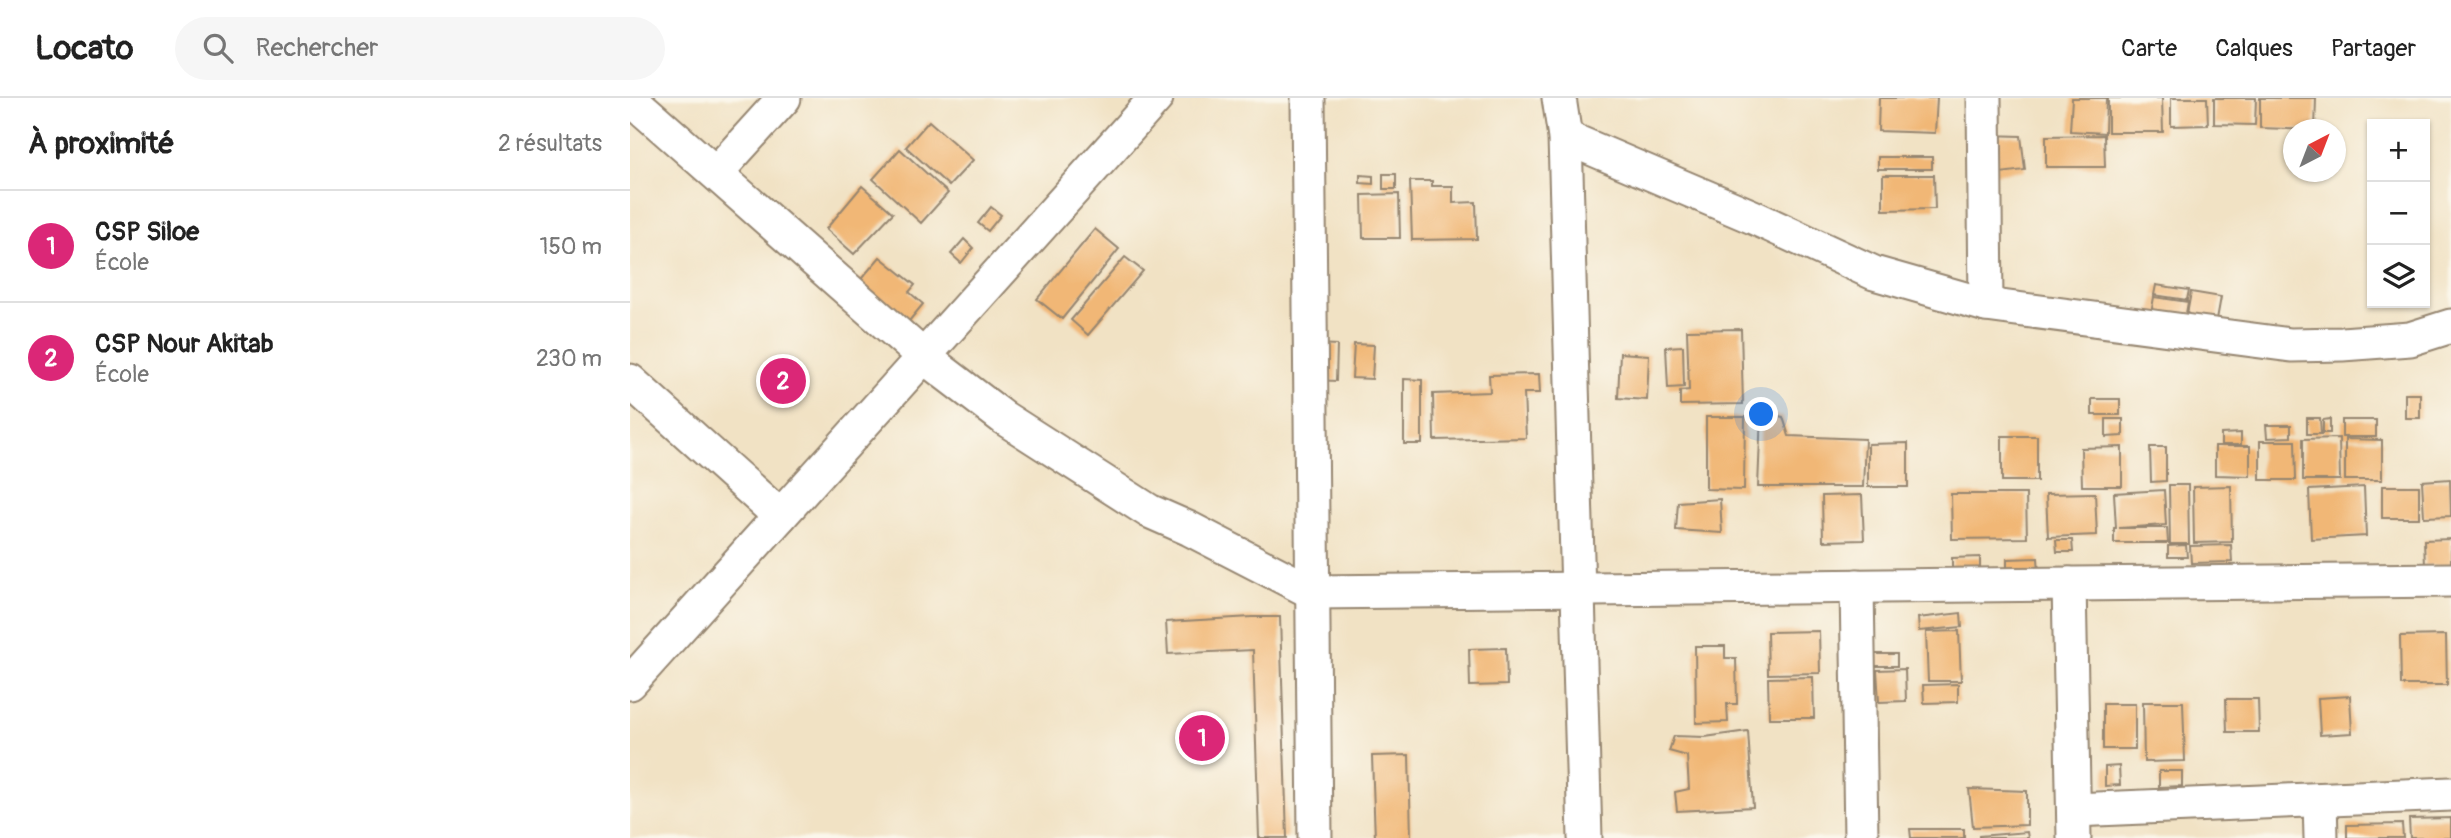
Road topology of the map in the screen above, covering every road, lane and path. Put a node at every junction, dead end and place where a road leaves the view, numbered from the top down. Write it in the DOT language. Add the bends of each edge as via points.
graph roads {
  1 [pos="630,98"];
  2 [pos="784,98"];
  3 [pos="1156,98"];
  4 [pos="1308,98"];
  5 [pos="1559,98"];
  6 [pos="1984,98"];
  7 [pos="1565,137"];
  8 [pos="716,173"];
  9 [pos="1986,305"];
  10 [pos="2451,326"];
  11 [pos="924,357"];
  12 [pos="630,382"];
  13 [pos="780,516"];
  14 [pos="2451,580"];
  15 [pos="2069,584"];
  16 [pos="1857,586"];
  17 [pos="1578,589"];
  18 [pos="1312,592"];
  19 [pos="630,683"];
  20 [pos="2451,794"];
  21 [pos="2320,800"];
  22 [pos="2074,824"];
  23 [pos="1315,838"];
  24 [pos="1585,838"];
  25 [pos="1861,838"];
  26 [pos="2320,838"];
  1 -- 8 [label="street"];
  2 -- 8 [label="street"];
  3 -- 11 [label="street"];
  4 -- 18 [label="street"];
  5 -- 7 [label="street"];
  6 -- 9 [label="street"];
  7 -- 9 [label="street" via="1874,273"];
  7 -- 17 [label="street"];
  8 -- 11 [label="street"];
  9 -- 10 [label="street" via="2291,345 2410,339"];
  11 -- 13 [label="street"];
  11 -- 18 [label="street" via="1004,418 1149,511"];
  12 -- 13 [label="street"];
  13 -- 19 [label="street"];
  14 -- 15 [label="street"];
  15 -- 16 [label="street"];
  15 -- 22 [label="street"];
  16 -- 17 [label="street"];
  16 -- 25 [label="street"];
  17 -- 18 [label="street"];
  17 -- 24 [label="street"];
  18 -- 23 [label="street"];
  20 -- 21 [label="street"];
  21 -- 22 [label="street"];
  21 -- 26 [label="street"];
}
